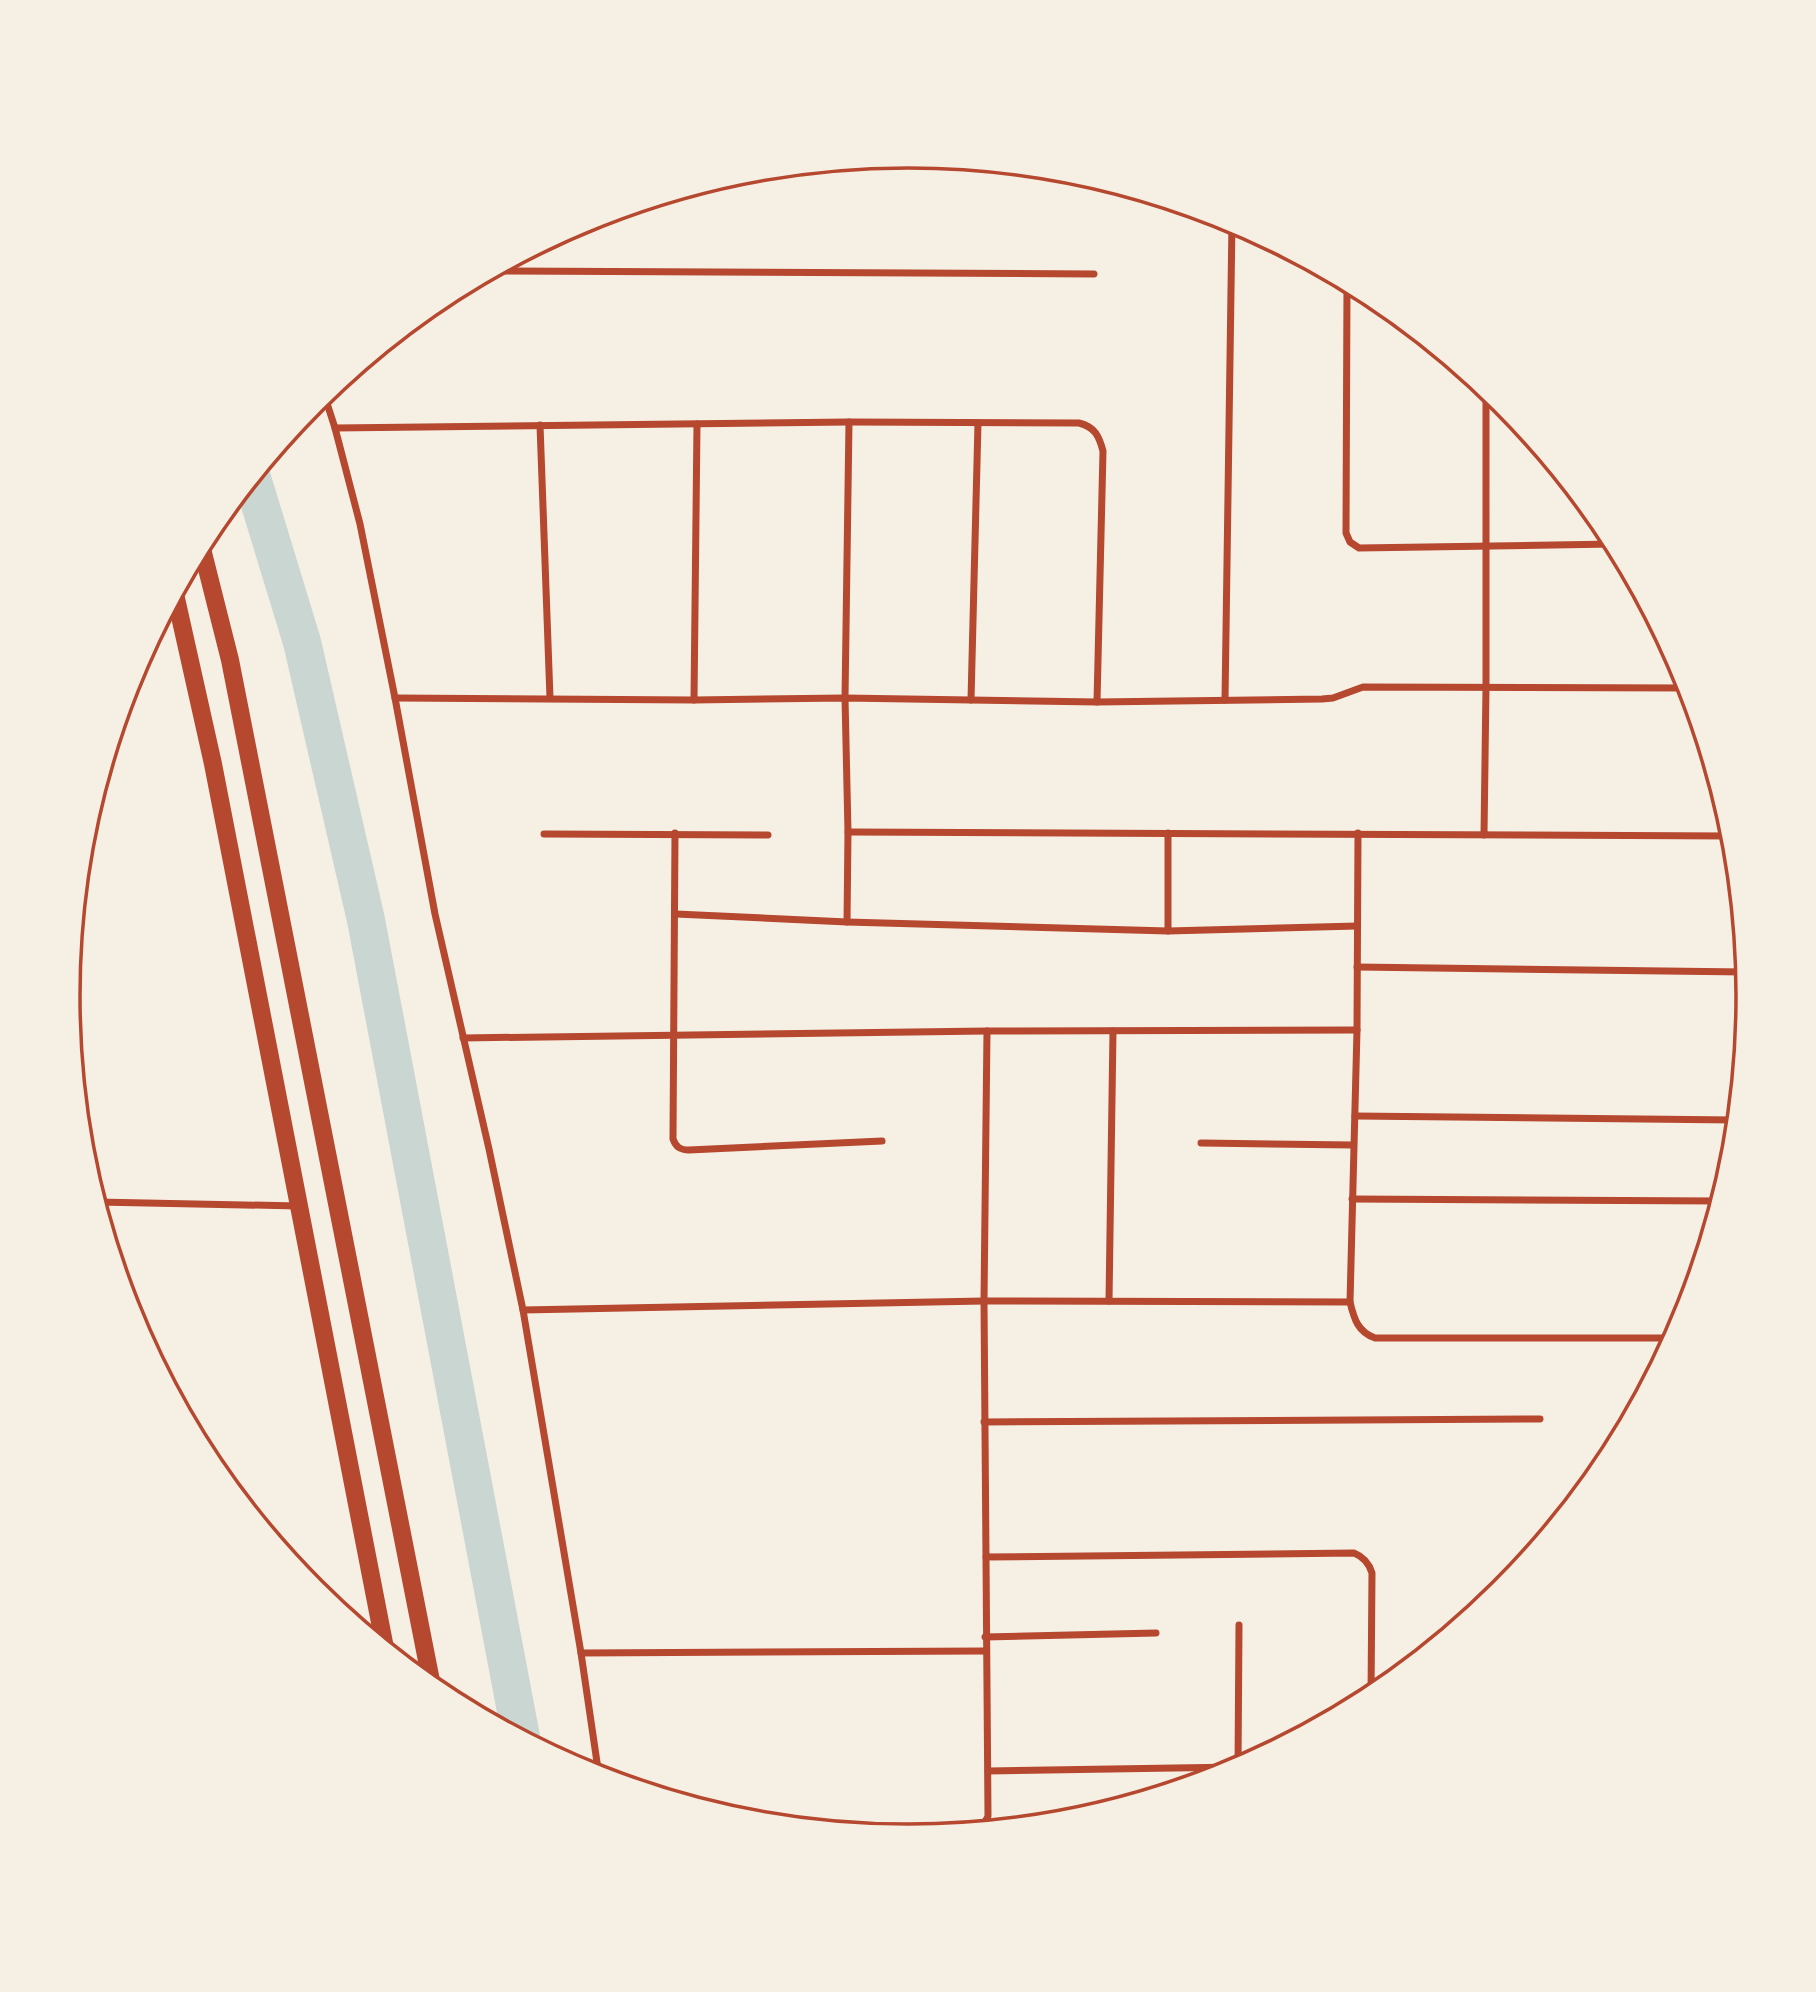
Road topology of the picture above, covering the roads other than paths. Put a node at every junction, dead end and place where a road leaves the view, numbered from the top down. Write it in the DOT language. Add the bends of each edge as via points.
graph roads {
  1 [pos="1232,234"];
  2 [pos="509,271"];
  3 [pos="1094,274"];
  4 [pos="1347,295"];
  5 [pos="1486,404"];
  6 [pos="328,406"];
  7 [pos="849,422"];
  8 [pos="978,423"];
  9 [pos="698,424"];
  10 [pos="540,425"];
  11 [pos="335,428"];
  12 [pos="1601,544"];
  13 [pos="1486,545"];
  14 [pos="205,560"];
  15 [pos="178,607"];
  16 [pos="1486,687"];
  17 [pos="1676,688"];
  18 [pos="395,698"];
  19 [pos="550,698"];
  20 [pos="845,698"];
  21 [pos="694,700"];
  22 [pos="971,700"];
  23 [pos="1225,700"];
  24 [pos="1097,702"];
  25 [pos="848,832"];
  26 [pos="675,833"];
  27 [pos="1168,833"];
  28 [pos="1358,833"];
  29 [pos="544,834"];
  30 [pos="768,835"];
  31 [pos="1484,835"];
  32 [pos="1720,835"];
  33 [pos="676,914"];
  34 [pos="846,922"];
  35 [pos="1357,926"];
  36 [pos="1168,930"];
  37 [pos="1357,967"];
  38 [pos="1735,972"];
  39 [pos="1357,1030"];
  40 [pos="988,1031"];
  41 [pos="1113,1031"];
  42 [pos="674,1034"];
  43 [pos="463,1038"];
  44 [pos="1355,1116"];
  45 [pos="1726,1120"];
  46 [pos="882,1141"];
  47 [pos="1201,1143"];
  48 [pos="1353,1145"];
  49 [pos="1352,1199"];
  50 [pos="1709,1201"];
  51 [pos="107,1202"];
  52 [pos="299,1206"];
  53 [pos="984,1301"];
  54 [pos="1109,1301"];
  55 [pos="1350,1302"];
  56 [pos="523,1310"];
  57 [pos="1661,1338"];
  58 [pos="1540,1419"];
  59 [pos="984,1422"];
  60 [pos="986,1558"];
  61 [pos="1239,1625"];
  62 [pos="377,1630"];
  63 [pos="1156,1633"];
  64 [pos="985,1637"];
  65 [pos="985,1651"];
  66 [pos="581,1653"];
  67 [pos="429,1670"];
  68 [pos="1371,1682"];
  69 [pos="1238,1755"];
  70 [pos="597,1763"];
  71 [pos="1208,1767"];
  72 [pos="988,1771"];
  73 [pos="986,1819"];
  1 -- 23 [label="street"];
  2 -- 3 [label="street"];
  4 -- 13 [label="street" via="1347,538 1359,548"];
  5 -- 13 [label="street"];
  6 -- 11 [label="street"];
  7 -- 8 [label="street"];
  7 -- 9 [label="street"];
  7 -- 20 [label="street"];
  8 -- 22 [label="street"];
  8 -- 24 [label="street" via="1079,423 1089,425 1100,439"];
  9 -- 10 [label="street"];
  9 -- 21 [label="street"];
  10 -- 11 [label="street"];
  10 -- 19 [label="street"];
  11 -- 18 [label="street"];
  12 -- 13 [label="street"];
  13 -- 16 [label="street"];
  14 -- 67 [label="highway" via="233,674"];
  15 -- 52 [label="highway"];
  16 -- 17 [label="street"];
  16 -- 23 [label="street" via="1363,687 1333,698"];
  16 -- 31 [label="street"];
  18 -- 19 [label="street"];
  18 -- 43 [label="street"];
  19 -- 21 [label="street"];
  20 -- 21 [label="street"];
  20 -- 22 [label="street"];
  20 -- 25 [label="street"];
  22 -- 24 [label="street"];
  23 -- 24 [label="street"];
  25 -- 27 [label="street"];
  25 -- 34 [label="street"];
  26 -- 29 [label="street"];
  26 -- 30 [label="street"];
  26 -- 33 [label="street"];
  27 -- 28 [label="street"];
  27 -- 36 [label="street"];
  28 -- 31 [label="street"];
  28 -- 35 [label="street"];
  31 -- 32 [label="street"];
  33 -- 34 [label="street"];
  33 -- 42 [label="street"];
  34 -- 36 [label="street"];
  35 -- 36 [label="street"];
  35 -- 37 [label="street"];
  37 -- 38 [label="street"];
  37 -- 39 [label="street"];
  39 -- 41 [label="street"];
  39 -- 44 [label="street"];
  40 -- 41 [label="street"];
  40 -- 42 [label="street"];
  40 -- 53 [label="street"];
  41 -- 54 [label="street"];
  42 -- 43 [label="street"];
  42 -- 46 [label="street" via="673,1139 678,1148"];
  43 -- 56 [label="street"];
  44 -- 45 [label="street"];
  44 -- 48 [label="street"];
  47 -- 48 [label="street"];
  48 -- 49 [label="street"];
  49 -- 50 [label="street"];
  49 -- 55 [label="street"];
  51 -- 52 [label="street"];
  52 -- 62 [label="highway"];
  53 -- 54 [label="street"];
  53 -- 56 [label="street"];
  53 -- 59 [label="street"];
  54 -- 55 [label="street"];
  55 -- 57 [label="street" via="1361,1330 1375,1338"];
  56 -- 66 [label="street"];
  58 -- 59 [label="street"];
  59 -- 60 [label="street"];
  60 -- 64 [label="street"];
  60 -- 68 [label="street" via="1354,1553 1366,1560 1372,1573"];
  61 -- 69 [label="street"];
  63 -- 64 [label="street"];
  64 -- 65 [label="street"];
  65 -- 66 [label="street"];
  65 -- 72 [label="street"];
  66 -- 70 [label="street"];
  71 -- 72 [label="street"];
  72 -- 73 [label="street"];
}
